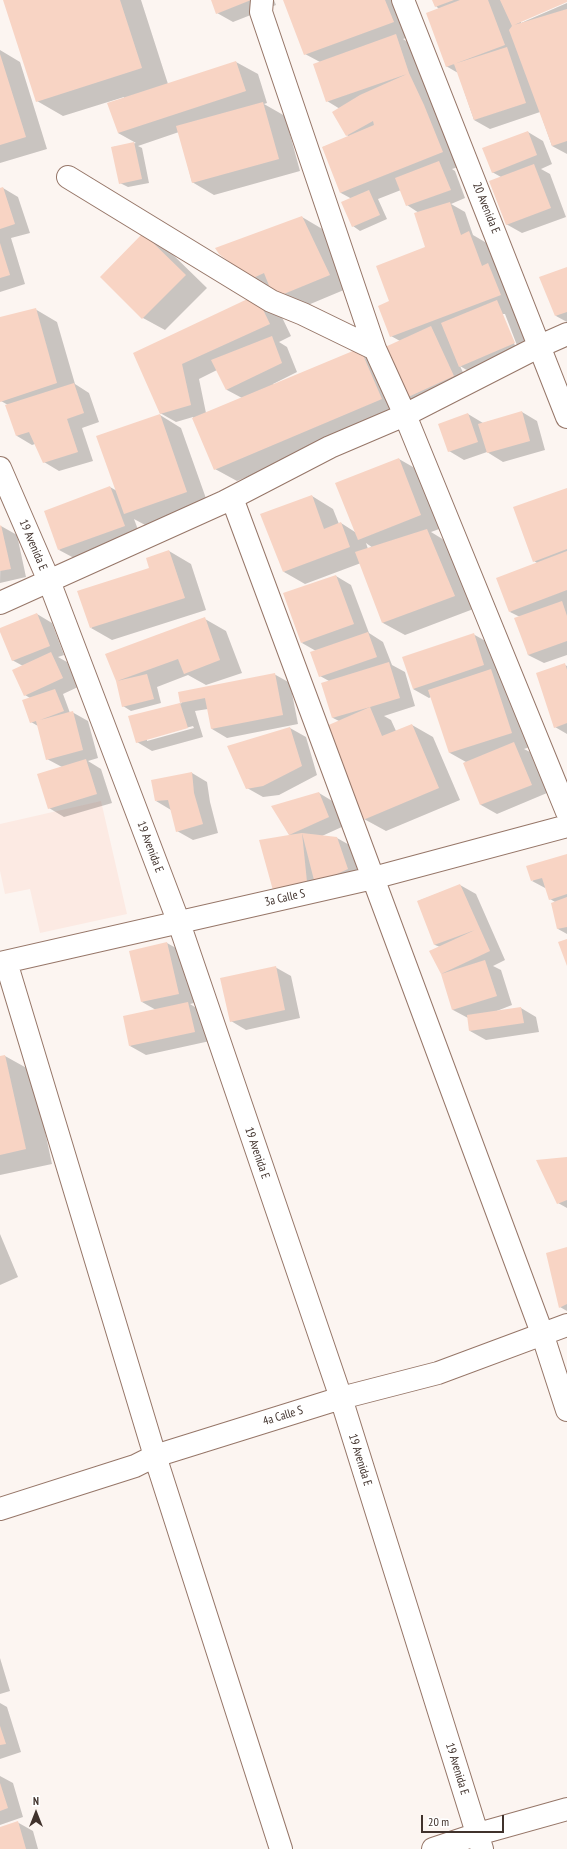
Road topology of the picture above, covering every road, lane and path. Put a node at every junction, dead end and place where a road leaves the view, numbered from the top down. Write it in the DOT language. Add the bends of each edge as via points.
graph roads {
  1 [pos="262,0"];
  2 [pos="403,0"];
  3 [pos="68,177"];
  4 [pos="567,334"];
  5 [pos="540,346"];
  6 [pos="375,349"];
  7 [pos="404,415"];
  8 [pos="567,417"];
  9 [pos="0,468"];
  10 [pos="232,498"];
  11 [pos="49,581"];
  12 [pos="0,603"];
  13 [pos="567,812"];
  14 [pos="567,826"];
  15 [pos="372,878"];
  16 [pos="179,923"];
  17 [pos="3,962"];
  18 [pos="567,1325"];
  19 [pos="542,1333"];
  20 [pos="341,1398"];
  21 [pos="567,1410"];
  22 [pos="155,1456"];
  23 [pos="0,1508"];
  24 [pos="567,1809"];
  25 [pos="480,1842"];
  26 [pos="281,1849"];
  27 [pos="433,1849"];
  1 -- 6 [label="street" via="261,12"];
  2 -- 5 [label="street, 20 Avenida E"];
  3 -- 6 [label="street" via="271,301"];
  4 -- 5 [label="street"];
  5 -- 7 [label="street"];
  5 -- 8 [label="street, 20 Avenida E"];
  6 -- 7 [label="street"];
  7 -- 10 [label="street" via="330,446"];
  7 -- 13 [label="street"];
  9 -- 11 [label="street, 19 Avenida E"];
  10 -- 11 [label="street"];
  10 -- 15 [label="street"];
  11 -- 12 [label="street"];
  11 -- 16 [label="street, 19 Avenida E"];
  14 -- 15 [label="street, 3a Calle S"];
  15 -- 16 [label="street, 3a Calle S"];
  15 -- 19 [label="street"];
  16 -- 17 [label="street, 3a Calle S"];
  16 -- 20 [label="street, 19 Avenida E"];
  17 -- 22 [label="street"];
  18 -- 19 [label="street, 4a Calle S"];
  19 -- 20 [label="street, 4a Calle S" via="438,1373"];
  19 -- 21 [label="street"];
  20 -- 22 [label="street, 4a Calle S"];
  20 -- 25 [label="street, 19 Avenida E"];
  22 -- 23 [label="street, 4a Calle S" via="135,1466"];
  22 -- 26 [label="street"];
  24 -- 25 [label="street"];
  25 -- 27 [label="street"];
}
